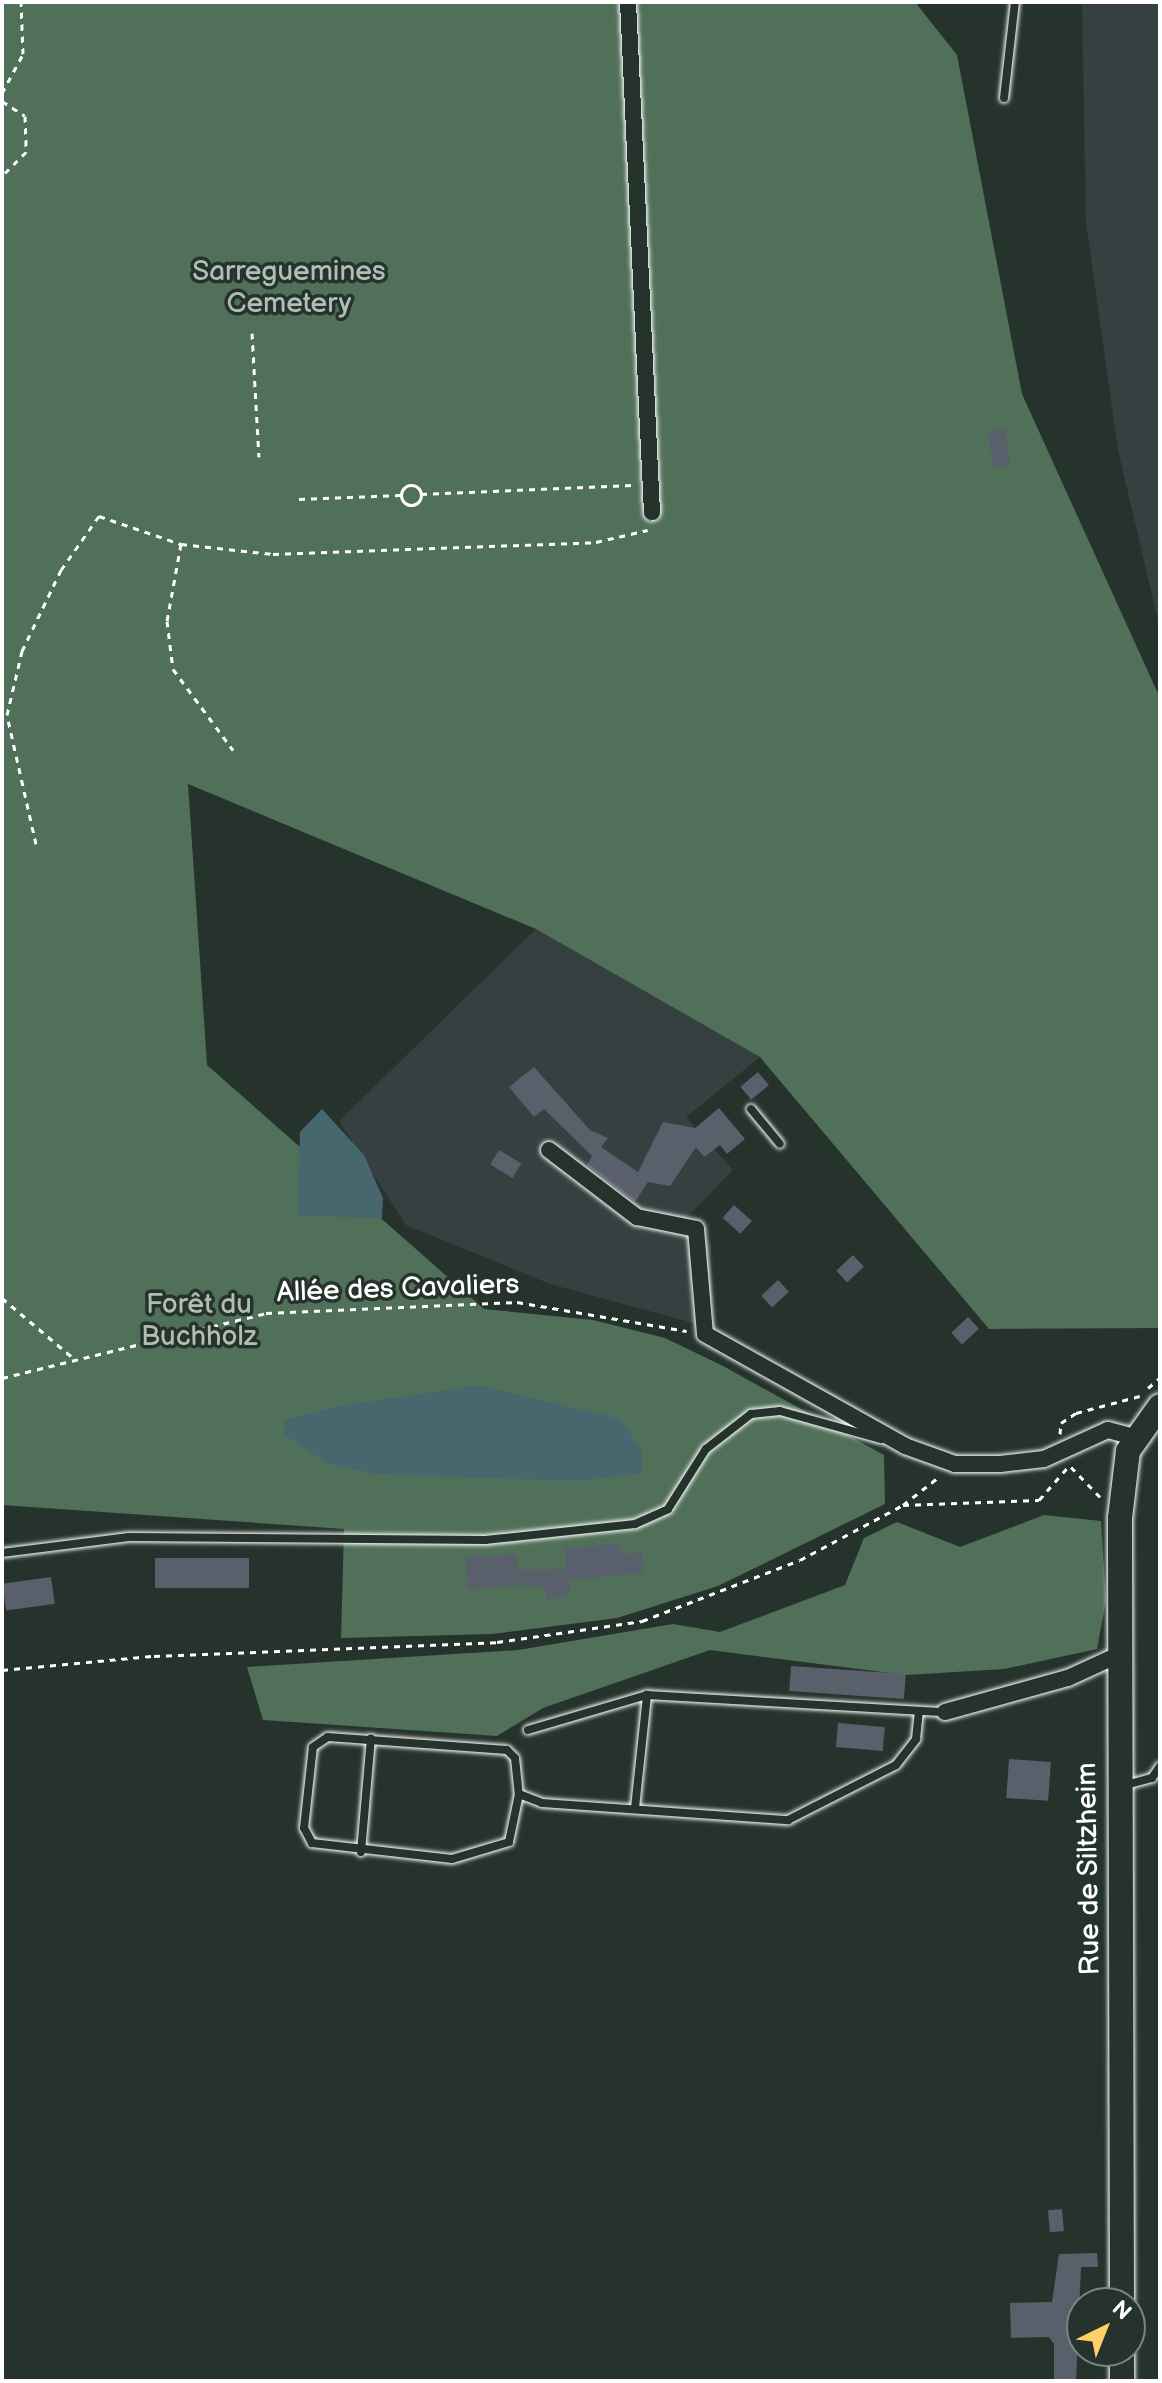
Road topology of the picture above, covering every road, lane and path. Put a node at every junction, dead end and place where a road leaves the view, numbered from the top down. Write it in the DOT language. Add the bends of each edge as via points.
graph roads {
  1 [pos="21,2"];
  2 [pos="628,2"];
  3 [pos="1015,2"];
  4 [pos="2,93"];
  5 [pos="1004,98"];
  6 [pos="2,101"];
  7 [pos="2,176"];
  8 [pos="252,333"];
  9 [pos="259,457"];
  10 [pos="651,484"];
  11 [pos="421,494"];
  12 [pos="401,495"];
  13 [pos="299,499"];
  14 [pos="652,512"];
  15 [pos="181,544"];
  16 [pos="233,750"];
  17 [pos="36,844"];
  18 [pos="751,1109"];
  19 [pos="780,1144"];
  20 [pos="549,1150"];
  21 [pos="2,1298"];
  22 [pos="705,1334"];
  23 [pos="72,1357"];
  24 [pos="2,1378"];
  25 [pos="1160,1378"];
  26 [pos="1160,1406"];
  27 [pos="1135,1437"];
  28 [pos="905,1446"];
  29 [pos="1067,1459"];
  30 [pos="955,1464"];
  31 [pos="903,1505"];
  32 [pos="1120,1518"];
  33 [pos="2,1553"];
  34 [pos="1118,1655"];
  35 [pos="2,1670"];
  36 [pos="647,1695"];
  37 [pos="919,1712"];
  38 [pos="945,1712"];
  39 [pos="528,1730"];
  40 [pos="371,1738"];
  41 [pos="1160,1766"];
  42 [pos="1117,1786"];
  43 [pos="519,1794"];
  44 [pos="635,1808"];
  45 [pos="361,1852"];
  46 [pos="1122,2287"];
  1 -- 4 [label="path" via="23,54"];
  2 -- 10 [label="street"];
  3 -- 5 [label="lane"];
  6 -- 7 [label="path" via="25,116 26,152"];
  8 -- 9 [label="path"];
  10 -- 11 [label="path"];
  10 -- 14 [label="street"];
  11 -- 12 [label="path" via="411,485"];
  11 -- 12 [label="path" via="412,504"];
  12 -- 13 [label="path"];
  14 -- 15 [label="path" via="646,532 596,542 273,554"];
  15 -- 16 [label="path" via="167,621 173,669"];
  15 -- 17 [label="path" via="99,516 41,610 22,651 7,715"];
  18 -- 19 [label="lane"];
  20 -- 22 [label="street" via="637,1217 696,1229"];
  21 -- 23 [label="path"];
  22 -- 23 [label="path, Allée des Cavaliers" via="517,1302 391,1305 266,1313"];
  22 -- 28 [label="street"];
  23 -- 24 [label="path, Allée des Cavaliers"];
  25 -- 29 [label="path" via="1132,1401 1066,1417 1059,1431"];
  26 -- 27 [label="main road"];
  27 -- 29 [label="street" via="1108,1430"];
  27 -- 32 [label="main road, Rue de Siltzheim"];
  28 -- 30 [label="street"];
  28 -- 33 [label="lane" via="780,1411 751,1414 706,1449 668,1509 635,1524 485,1540 129,1537"];
  29 -- 30 [label="street"];
  29 -- 31 [label="path" via="1039,1500"];
  29 -- 32 [label="path"];
  30 -- 31 [label="path"];
  31 -- 35 [label="path" via="748,1585 594,1631"];
  32 -- 34 [label="main road, Rue de Siltzheim"];
  34 -- 38 [label="street" via="1068,1678"];
  34 -- 42 [label="main road, Rue de Siltzheim"];
  36 -- 37 [label="lane"];
  36 -- 39 [label="lane"];
  36 -- 44 [label="lane"];
  37 -- 38 [label="lane"];
  37 -- 44 [label="lane" via="916,1739 896,1765 788,1820"];
  40 -- 43 [label="lane" via="507,1750 515,1758"];
  40 -- 45 [label="lane"];
  40 -- 45 [label="lane" via="318,1740 304,1828 323,1848"];
  41 -- 42 [label="lane" via="1152,1778"];
  42 -- 46 [label="main road, Rue de Siltzheim"];
  43 -- 44 [label="lane" via="542,1803"];
  43 -- 45 [label="lane" via="505,1847 452,1859"];
}
